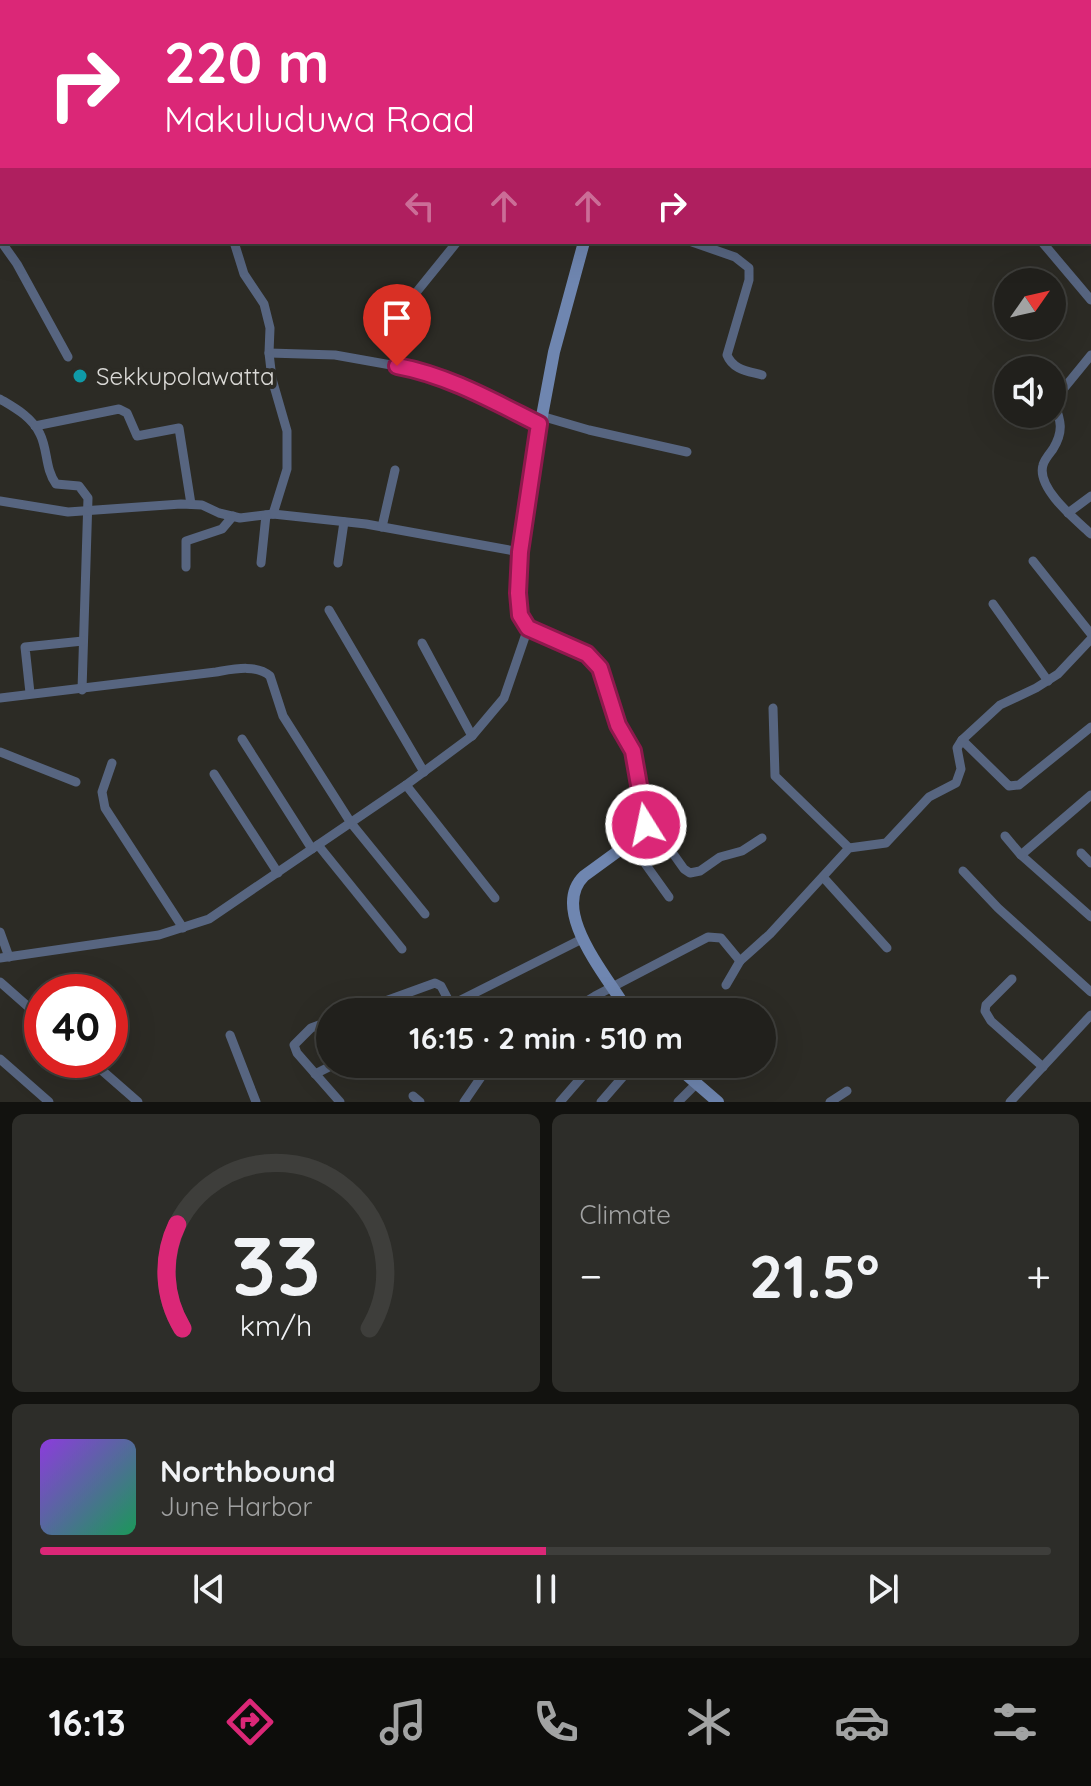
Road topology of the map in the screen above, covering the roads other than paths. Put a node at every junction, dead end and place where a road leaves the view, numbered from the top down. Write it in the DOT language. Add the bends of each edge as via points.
graph roads {
  1 [pos="3,244"];
  2 [pos="235,244"];
  3 [pos="455,244"];
  4 [pos="584,244"];
  5 [pos="698,244"];
  6 [pos="1044,244"];
  7 [pos="1091,300"];
  8 [pos="406,305"];
  9 [pos="269,353"];
  10 [pos="1091,355"];
  11 [pos="68,357"];
  12 [pos="762,375"];
  13 [pos="0,399"];
  14 [pos="540,420"];
  15 [pos="35,426"];
  16 [pos="687,452"];
  17 [pos="395,470"];
  18 [pos="1091,496"];
  19 [pos="0,501"];
  20 [pos="191,504"];
  21 [pos="88,509"];
  22 [pos="1068,513"];
  23 [pos="270,514"];
  24 [pos="233,516"];
  25 [pos="344,522"];
  26 [pos="382,527"];
  27 [pos="1091,534"];
  28 [pos="520,552"];
  29 [pos="1033,561"];
  30 [pos="261,563"];
  31 [pos="338,563"];
  32 [pos="186,567"];
  33 [pos="993,604"];
  34 [pos="329,610"];
  35 [pos="528,628"];
  36 [pos="1091,636"];
  37 [pos="83,641"];
  38 [pos="422,643"];
  39 [pos="1048,681"];
  40 [pos="82,690"];
  41 [pos="30,693"];
  42 [pos="0,698"];
  43 [pos="773,708"];
  44 [pos="1091,727"];
  45 [pos="472,736"];
  46 [pos="242,739"];
  47 [pos="962,740"];
  48 [pos="0,752"];
  49 [pos="112,763"];
  50 [pos="424,772"];
  51 [pos="214,774"];
  52 [pos="76,782"];
  53 [pos="406,785"];
  54 [pos="1091,795"];
  55 [pos="351,823"];
  56 [pos="643,833"];
  57 [pos="1005,836"];
  58 [pos="762,838"];
  59 [pos="631,844"];
  60 [pos="315,847"];
  61 [pos="849,848"];
  62 [pos="1081,853"];
  63 [pos="1021,855"];
  64 [pos="1091,863"];
  65 [pos="963,871"];
  66 [pos="278,873"];
  67 [pos="823,877"];
  68 [pos="669,897"];
  69 [pos="495,898"];
  70 [pos="425,914"];
  71 [pos="1091,917"];
  72 [pos="183,928"];
  73 [pos="0,932"];
  74 [pos="582,939"];
  75 [pos="887,948"];
  76 [pos="402,949"];
  77 [pos="5,958"];
  78 [pos="740,961"];
  79 [pos="1012,979"];
  80 [pos="0,982"];
  81 [pos="726,985"];
  82 [pos="614,986"];
  83 [pos="1091,992"];
  84 [pos="394,998"];
  85 [pos="447,998"];
  86 [pos="465,998"];
  87 [pos="593,998"];
  88 [pos="620,998"];
  89 [pos="24,1003"];
  90 [pos="1091,1015"];
  91 [pos="316,1026"];
  92 [pos="230,1035"];
  93 [pos="0,1059"];
  94 [pos="1043,1067"];
  95 [pos="315,1074"];
  96 [pos="111,1078"];
  97 [pos="480,1078"];
  98 [pos="581,1078"];
  99 [pos="622,1078"];
  100 [pos="689,1078"];
  101 [pos="696,1084"];
  102 [pos="847,1091"];
  103 [pos="49,1102"];
  104 [pos="138,1102"];
  105 [pos="256,1102"];
  106 [pos="340,1102"];
  107 [pos="464,1102"];
  108 [pos="560,1102"];
  109 [pos="601,1102"];
  110 [pos="678,1102"];
  111 [pos="718,1102"];
  112 [pos="830,1102"];
  113 [pos="1010,1102"];
  1 -- 11 [label="street"];
  2 -- 9 [label="street" via="244,274 264,304"];
  3 -- 8 [label="street"];
  4 -- 14 [label="street"];
  5 -- 12 [label="street" via="735,257 749,268 727,355 738,368"];
  6 -- 7 [label="street"];
  9 -- 14 [label="street" via="335,355 419,370"];
  9 -- 23 [label="street" via="287,431 287,469"];
  10 -- 22 [label="street" via="1056,398 1060,438 1043,465 1051,493"];
  13 -- 15 [label="street"];
  14 -- 16 [label="street"];
  14 -- 28 [label="street"];
  15 -- 20 [label="street" via="119,409 127,413 137,436 179,428"];
  15 -- 21 [label="street" via="50,475 56,484 84,490"];
  17 -- 26 [label="street"];
  18 -- 22 [label="street"];
  19 -- 21 [label="street" via="68,512"];
  20 -- 21 [label="street"];
  20 -- 24 [label="street"];
  21 -- 37 [label="street"];
  22 -- 27 [label="street"];
  23 -- 24 [label="street"];
  23 -- 25 [label="street"];
  23 -- 30 [label="street"];
  24 -- 32 [label="street" via="222,529 186,541"];
  25 -- 26 [label="street"];
  25 -- 31 [label="street"];
  26 -- 28 [label="street"];
  28 -- 35 [label="street" via="518,605"];
  29 -- 36 [label="street"];
  33 -- 39 [label="street"];
  34 -- 50 [label="street"];
  35 -- 45 [label="street" via="504,698"];
  35 -- 56 [label="street" via="587,654 600,668 618,725 633,751"];
  36 -- 39 [label="street"];
  37 -- 40 [label="street"];
  37 -- 41 [label="street" via="25,647"];
  38 -- 45 [label="street"];
  39 -- 47 [label="street" via="1000,705"];
  40 -- 41 [label="street"];
  40 -- 55 [label="street" via="239,667 266,672 283,716"];
  41 -- 42 [label="street"];
  43 -- 61 [label="street" via="775,776"];
  44 -- 47 [label="street" via="1019,785 1009,786"];
  45 -- 50 [label="street"];
  46 -- 60 [label="street"];
  47 -- 61 [label="street" via="956,783 929,797 886,843"];
  48 -- 52 [label="street"];
  49 -- 72 [label="street" via="102,792 105,808"];
  50 -- 53 [label="street"];
  51 -- 66 [label="street"];
  53 -- 55 [label="street"];
  53 -- 69 [label="street"];
  54 -- 63 [label="street"];
  55 -- 60 [label="street"];
  55 -- 70 [label="street"];
  56 -- 58 [label="street" via="657,831 690,873"];
  56 -- 59 [label="street"];
  57 -- 63 [label="street"];
  59 -- 68 [label="street"];
  59 -- 74 [label="street" via="576,883 572,907"];
  60 -- 66 [label="street"];
  60 -- 76 [label="street"];
  61 -- 67 [label="street"];
  62 -- 64 [label="street"];
  63 -- 71 [label="street"];
  65 -- 83 [label="street"];
  66 -- 72 [label="street" via="209,919"];
  67 -- 75 [label="street"];
  67 -- 78 [label="street"];
  72 -- 77 [label="street"];
  73 -- 77 [label="street"];
  74 -- 82 [label="street"];
  74 -- 86 [label="street"];
  78 -- 81 [label="street"];
  78 -- 82 [label="street" via="714,936"];
  79 -- 94 [label="street" via="985,1011"];
  80 -- 89 [label="street"];
  82 -- 87 [label="street"];
  82 -- 88 [label="street"];
  84 -- 85 [label="street" via="435,983"];
  90 -- 94 [label="street"];
  91 -- 95 [label="street" via="294,1045"];
  92 -- 105 [label="street"];
  93 -- 103 [label="street"];
  94 -- 113 [label="street"];
  95 -- 106 [label="street"];
  96 -- 104 [label="street"];
  97 -- 107 [label="street"];
  98 -- 108 [label="street"];
  99 -- 109 [label="street"];
  100 -- 101 [label="street"];
  101 -- 110 [label="street"];
  101 -- 111 [label="street"];
  102 -- 112 [label="street"];
}
